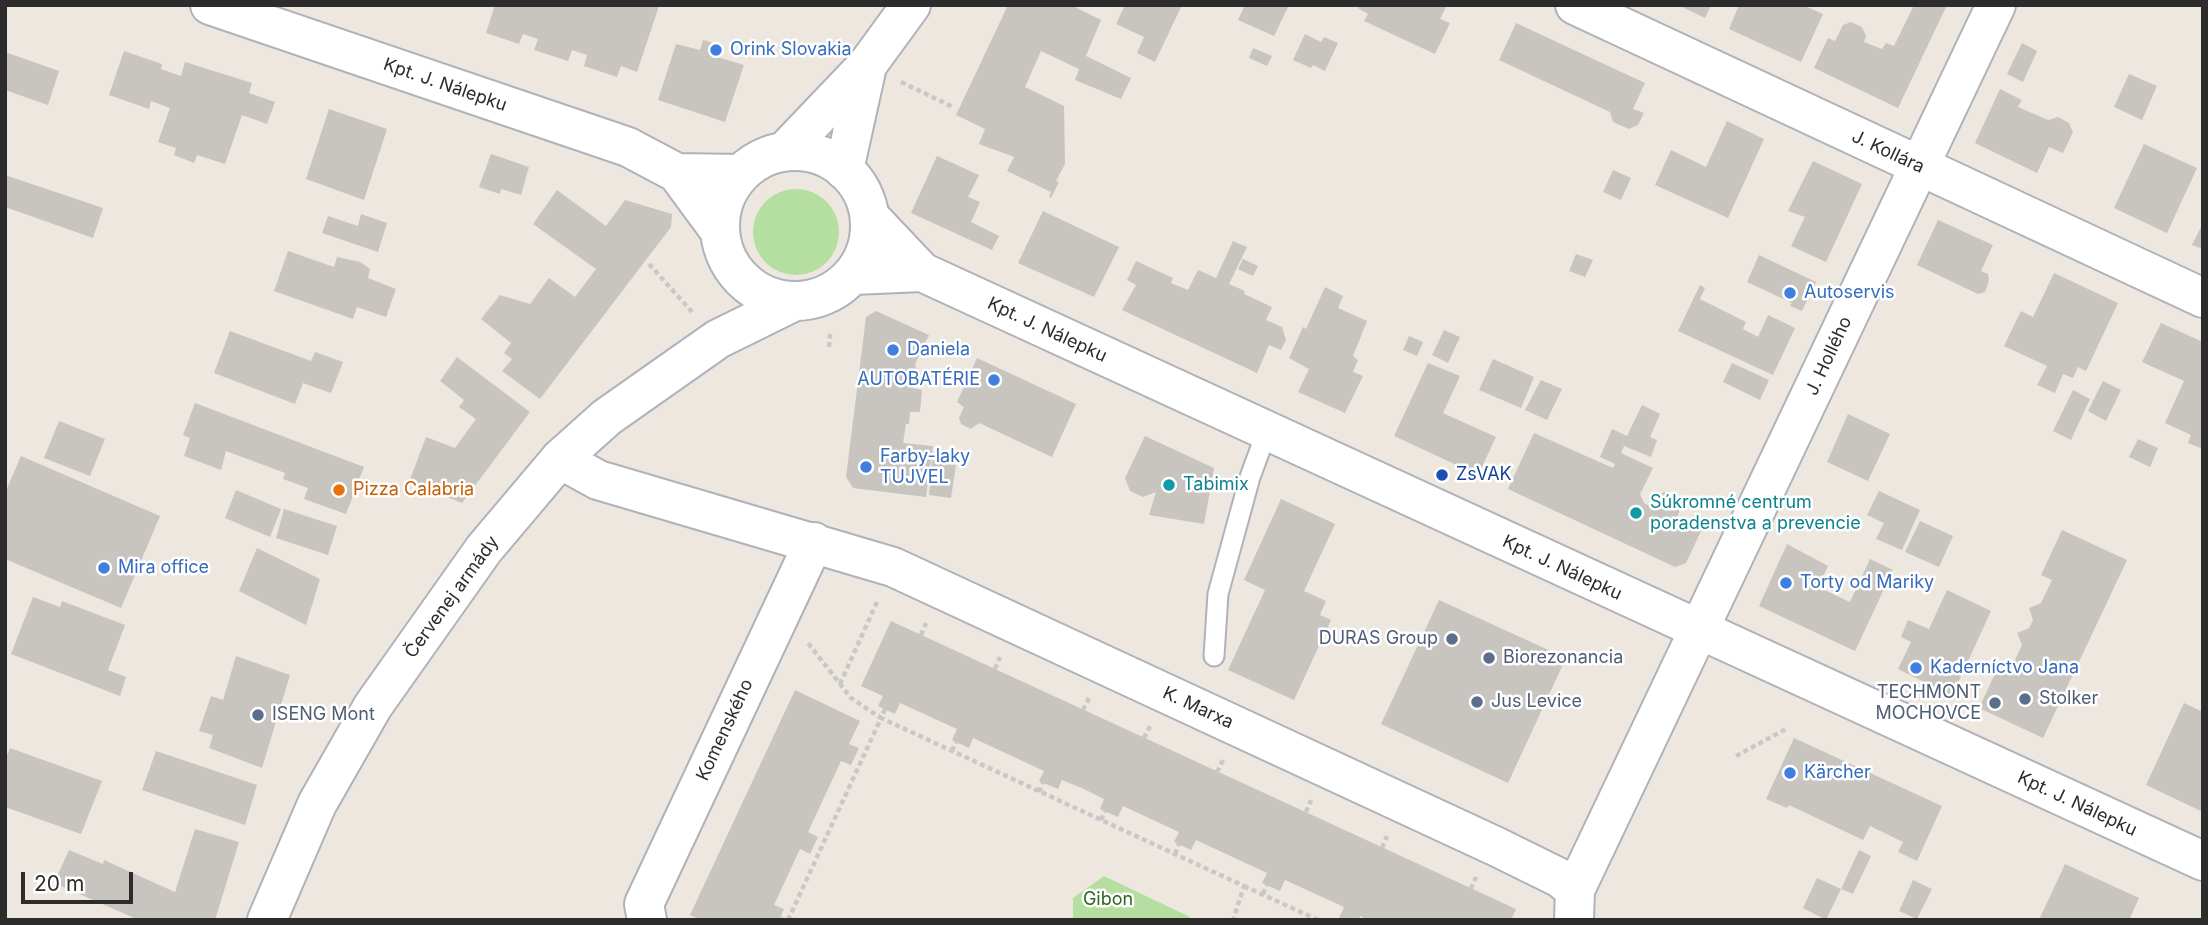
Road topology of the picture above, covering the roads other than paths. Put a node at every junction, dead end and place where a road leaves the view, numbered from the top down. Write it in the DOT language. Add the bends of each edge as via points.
graph roads {
  1 [pos="210,5"];
  2 [pos="911,5"];
  3 [pos="1574,5"];
  4 [pos="1996,5"];
  5 [pos="884,73"];
  6 [pos="785,151"];
  7 [pos="1919,167"];
  8 [pos="844,170"];
  9 [pos="677,173"];
  10 [pos="740,174"];
  11 [pos="870,217"];
  12 [pos="724,246"];
  13 [pos="922,272"];
  14 [pos="853,275"];
  15 [pos="2203,298"];
  16 [pos="793,302"];
  17 [pos="706,326"];
  18 [pos="1267,431"];
  19 [pos="560,459"];
  20 [pos="814,542"];
  21 [pos="1699,631"];
  22 [pos="1214,656"];
  23 [pos="2203,861"];
  24 [pos="1574,905"];
  25 [pos="267,920"];
  26 [pos="647,920"];
  1 -- 9 [label="street, Kpt. J. Nálepku" via="628,147"];
  2 -- 5 [label="street"];
  3 -- 7 [label="street, J. Kollára"];
  4 -- 7 [label="street, J. Hollého"];
  5 -- 6 [label="street"];
  5 -- 8 [label="street"];
  6 -- 8 [label="street" via="816,154"];
  6 -- 10 [label="street" via="760,159"];
  7 -- 15 [label="street, J. Kollára"];
  7 -- 21 [label="street, J. Hollého"];
  8 -- 11 [label="street" via="861,191"];
  9 -- 10 [label="street, Kpt. J. Nálepku"];
  9 -- 12 [label="street, Kpt. J. Nálepku"];
  10 -- 12 [label="street" via="726,194 720,218"];
  11 -- 13 [label="street, Kpt. J. Nálepku"];
  11 -- 14 [label="street" via="867,248"];
  12 -- 16 [label="street" via="744,283"];
  12 -- 17 [label="street"];
  13 -- 14 [label="street, Kpt. J. Nálepku"];
  13 -- 18 [label="street, Kpt. J. Nálepku"];
  14 -- 16 [label="street" via="830,293"];
  16 -- 17 [label="street, Červenej armády"];
  17 -- 19 [label="street, Červenej armády"];
  18 -- 21 [label="street, Kpt. J. Nálepku"];
  18 -- 22 [label="lane" via="1218,594"];
  19 -- 20 [label="street, K. Marxa" via="598,480"];
  19 -- 25 [label="street, Červenej armády" via="484,549 373,706 317,804"];
  20 -- 24 [label="street, K. Marxa" via="904,572 1496,846 1560,878"];
  20 -- 26 [label="street, Komenského" via="644,904"];
  21 -- 23 [label="street, Kpt. J. Nálepku"];
  21 -- 24 [label="street, K. Marxa"];
}
